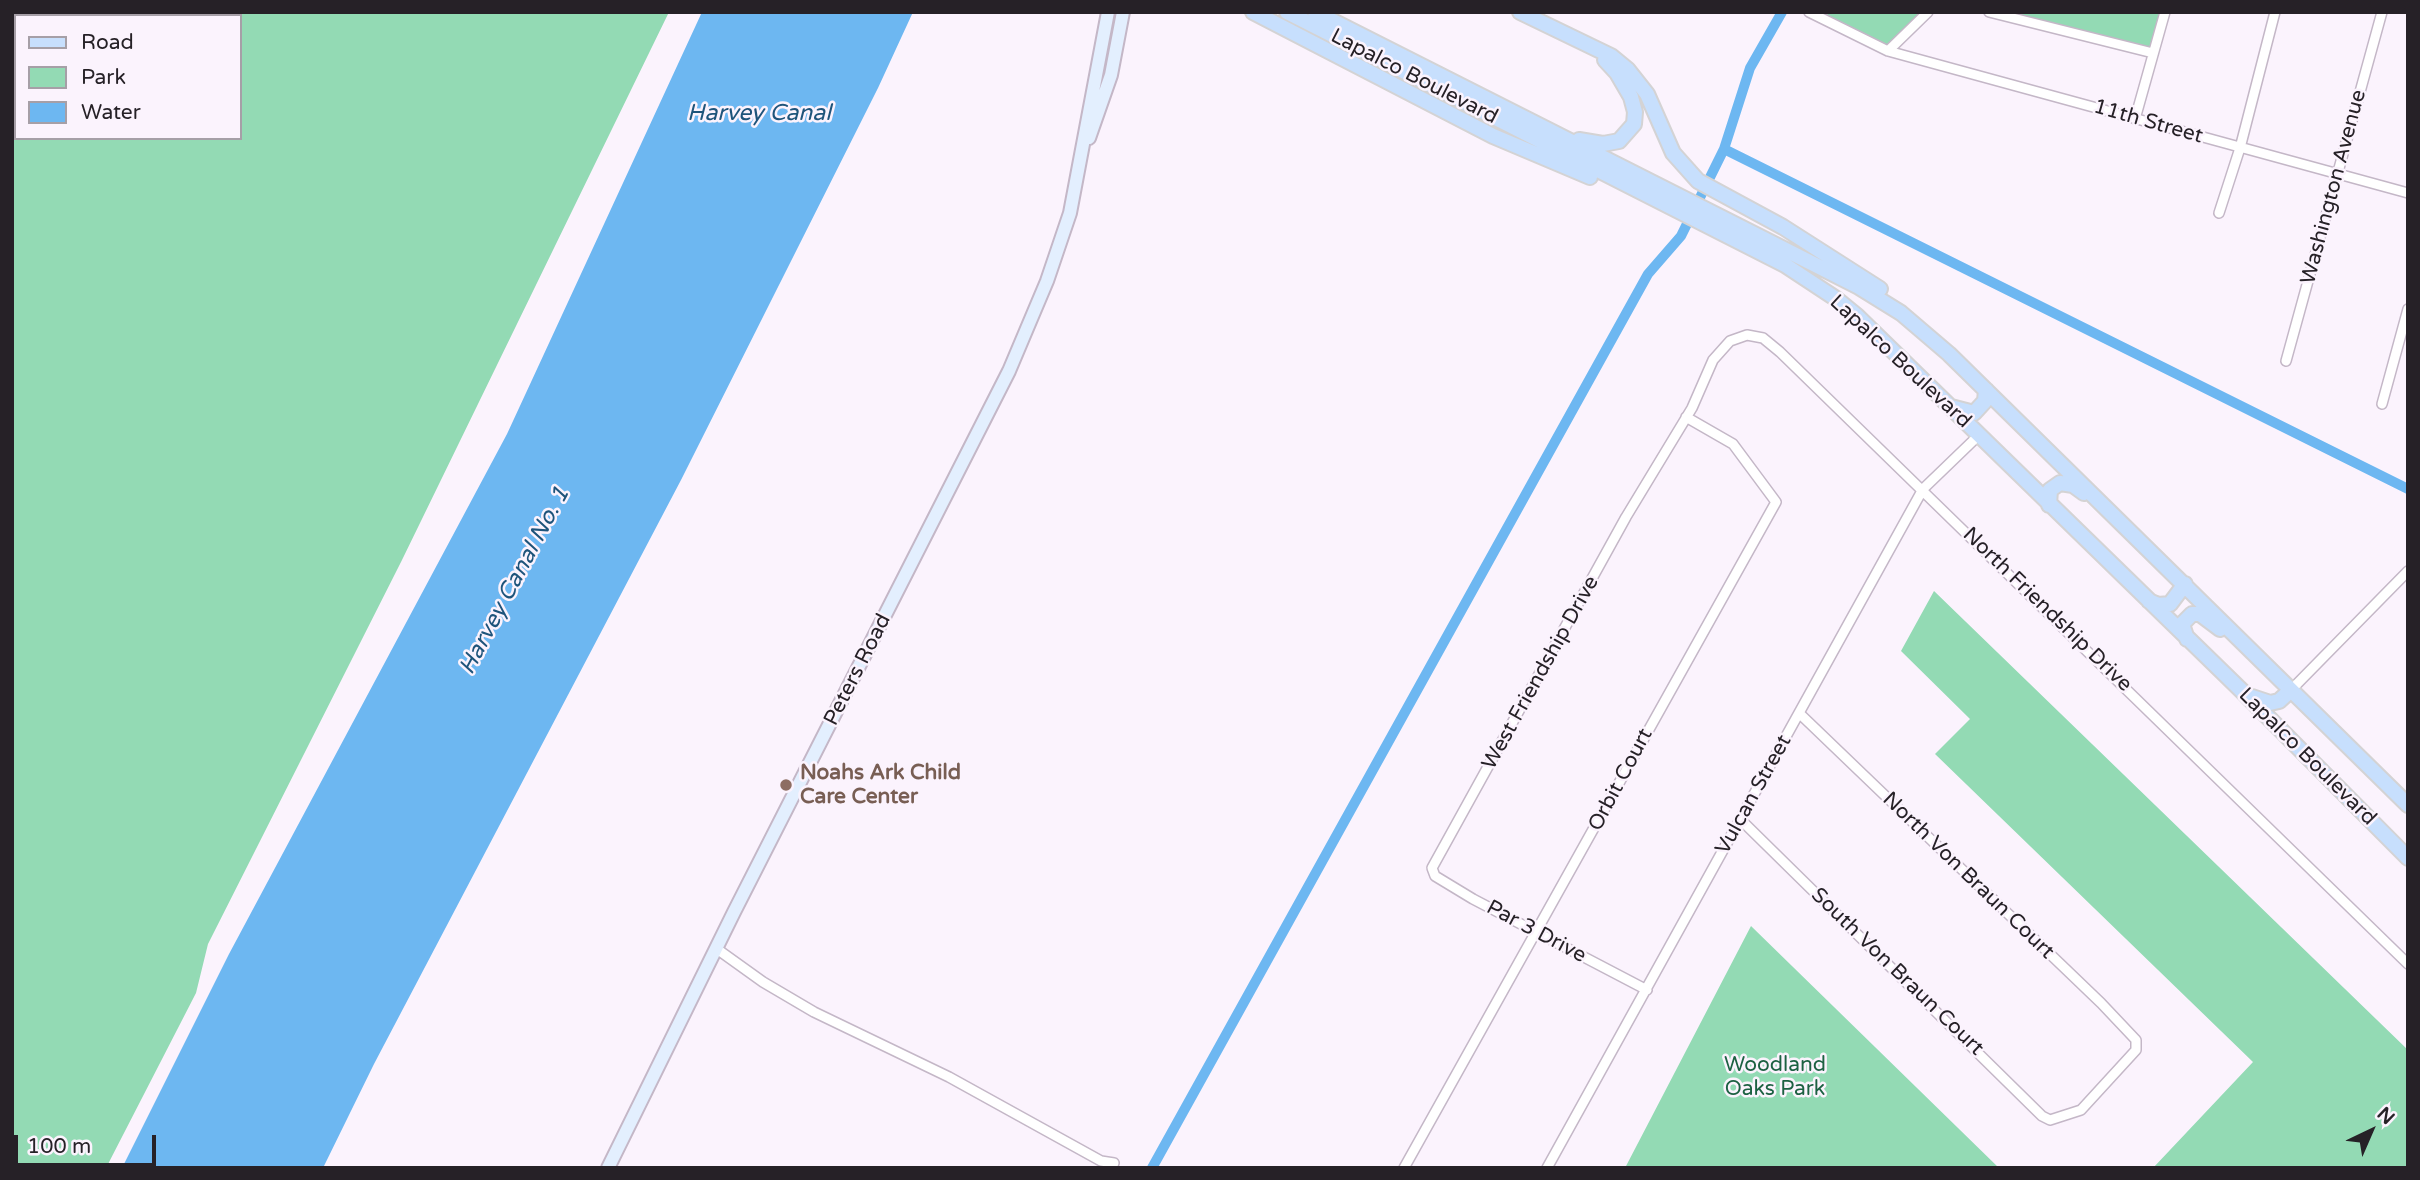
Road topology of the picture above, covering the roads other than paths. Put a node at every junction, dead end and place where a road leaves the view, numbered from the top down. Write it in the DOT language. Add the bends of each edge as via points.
graph roads {
  1 [pos="1108,12"];
  2 [pos="1123,12"];
  3 [pos="1253,12"];
  4 [pos="1287,12"];
  5 [pos="1315,12"];
  6 [pos="1520,12"];
  7 [pos="1928,12"];
  8 [pos="1989,12"];
  9 [pos="2165,12"];
  10 [pos="2275,12"];
  11 [pos="2382,12"];
  12 [pos="1812,14"];
  13 [pos="1591,48"];
  14 [pos="1888,51"];
  15 [pos="2153,53"];
  16 [pos="1462,94"];
  17 [pos="2135,118"];
  18 [pos="1561,136"];
  19 [pos="2240,148"];
  20 [pos="1081,161"];
  21 [pos="2338,174"];
  22 [pos="2408,193"];
  23 [pos="1677,203"];
  24 [pos="2219,213"];
  25 [pos="1707,218"];
  26 [pos="2408,309"];
  27 [pos="1949,354"];
  28 [pos="2287,361"];
  29 [pos="1986,390"];
  30 [pos="2382,404"];
  31 [pos="1949,407"];
  32 [pos="1686,417"];
  33 [pos="1978,436"];
  34 [pos="1923,489"];
  35 [pos="2049,505"];
  36 [pos="2111,512"];
  37 [pos="2408,571"];
  38 [pos="2185,584"];
  39 [pos="2147,600"];
  40 [pos="2187,639"];
  41 [pos="2263,661"];
  42 [pos="2291,690"];
  43 [pos="2242,691"];
  44 [pos="1799,713"];
  45 [pos="2408,805"];
  46 [pos="1740,819"];
  47 [pos="2408,858"];
  48 [pos="1432,868"];
  49 [pos="1537,934"];
  50 [pos="717,949"];
  51 [pos="2408,964"];
  52 [pos="1647,990"];
  53 [pos="2056,1119"];
  54 [pos="1114,1163"];
  55 [pos="608,1168"];
  56 [pos="1404,1168"];
  57 [pos="1547,1168"];
  1 -- 20 [label="main road, Peters Road"];
  2 -- 20 [label="main road, Peters Road" via="1111,75"];
  3 -- 23 [label="main road" via="1516,146"];
  4 -- 16 [label="main road, Lapalco Boulevard"];
  5 -- 16 [label="main road, Lapalco Boulevard"];
  6 -- 13 [label="main road"];
  7 -- 14 [label="street"];
  8 -- 15 [label="street"];
  9 -- 15 [label="street"];
  10 -- 19 [label="street"];
  11 -- 21 [label="street, Washington Avenue"];
  12 -- 14 [label="street, 11th Street"];
  13 -- 18 [label="main road" via="1627,88 1636,112 1634,124 1625,137 1612,143"];
  13 -- 27 [label="main road" via="1617,61 1641,86 1668,145 1690,174 1888,294 1938,336"];
  14 -- 17 [label="street, 11th Street"];
  15 -- 17 [label="street"];
  16 -- 18 [label="main road, Lapalco Boulevard"];
  16 -- 23 [label="main road, Lapalco Boulevard"];
  17 -- 19 [label="street, 11th Street"];
  18 -- 23 [label="main road, Lapalco Boulevard"];
  19 -- 21 [label="street, 11th Street"];
  19 -- 24 [label="street"];
  20 -- 50 [label="main road, Peters Road" via="1070,213 1047,281 1009,371"];
  21 -- 22 [label="street, 11th Street"];
  21 -- 28 [label="street, Washington Avenue"];
  23 -- 25 [label="main road, Lapalco Boulevard"];
  25 -- 27 [label="main road, Lapalco Boulevard" via="1870,293"];
  25 -- 31 [label="main road, Lapalco Boulevard" via="1835,298"];
  26 -- 30 [label="street"];
  27 -- 29 [label="main road, Lapalco Boulevard"];
  29 -- 31 [label="main road" via="1985,401 1974,413"];
  29 -- 36 [label="main road, Lapalco Boulevard"];
  31 -- 33 [label="main road, Lapalco Boulevard"];
  32 -- 34 [label="street, North Friendship Drive" via="1713,360 1730,341 1746,335 1762,338"];
  32 -- 48 [label="street, West Friendship Drive"];
  32 -- 49 [label="street, Orbit Court" via="1733,444 1776,502"];
  33 -- 34 [label="street, Vulcan Street"];
  33 -- 35 [label="main road, Lapalco Boulevard"];
  34 -- 44 [label="street, Vulcan Street"];
  34 -- 51 [label="street, North Friendship Drive"];
  35 -- 36 [label="main road" via="2050,490 2066,483"];
  35 -- 39 [label="main road, Lapalco Boulevard"];
  36 -- 38 [label="main road, Lapalco Boulevard"];
  37 -- 42 [label="street"];
  38 -- 39 [label="main road" via="2170,604"];
  38 -- 41 [label="main road, Lapalco Boulevard"];
  39 -- 40 [label="main road, Lapalco Boulevard"];
  40 -- 41 [label="main road" via="2183,620 2200,614"];
  40 -- 43 [label="main road, Lapalco Boulevard"];
  41 -- 42 [label="main road, Lapalco Boulevard"];
  42 -- 43 [label="main road" via="2270,703"];
  42 -- 45 [label="main road, Lapalco Boulevard"];
  43 -- 47 [label="main road, Lapalco Boulevard"];
  44 -- 46 [label="street, Vulcan Street"];
  44 -- 53 [label="street, North Von Braun Court" via="2136,1040 2136,1050 2081,1110"];
  46 -- 52 [label="street, Vulcan Street"];
  46 -- 53 [label="street, South Von Braun Court" via="2032,1107 2042,1116"];
  48 -- 49 [label="street, Par 3 Drive" via="1435,876"];
  49 -- 52 [label="street, Par 3 Drive"];
  49 -- 56 [label="street, Orbit Court"];
  50 -- 54 [label="street" via="814,1012 949,1077 1101,1161"];
  50 -- 55 [label="main road, Peters Road"];
  52 -- 57 [label="street, Vulcan Street"];
}
